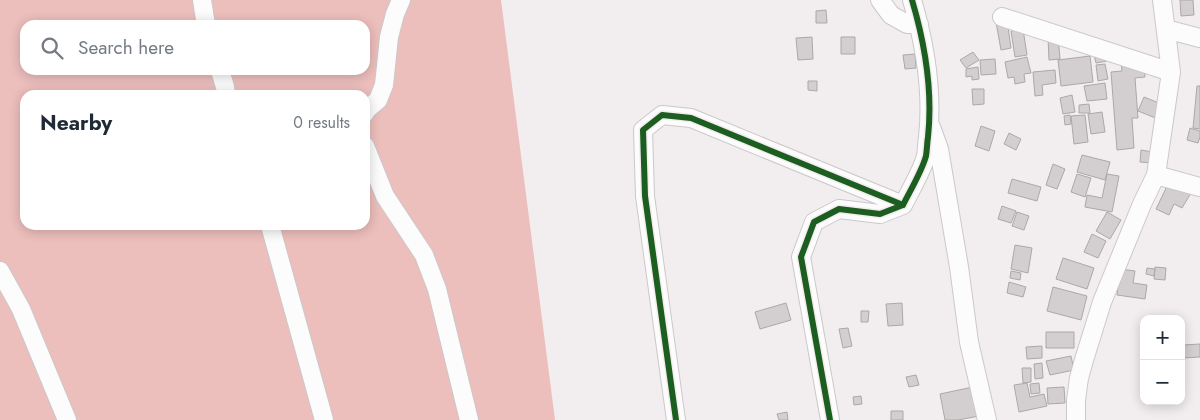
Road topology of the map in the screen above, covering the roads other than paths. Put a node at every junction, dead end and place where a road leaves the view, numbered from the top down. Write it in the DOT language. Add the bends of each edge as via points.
graph roads {
  1 [pos="202,0"];
  2 [pos="401,0"];
  3 [pos="880,0"];
  4 [pos="912,0"];
  5 [pos="1162,0"];
  6 [pos="1002,17"];
  7 [pos="205,20"];
  8 [pos="919,24"];
  9 [pos="1166,29"];
  10 [pos="1200,38"];
  11 [pos="1171,72"];
  12 [pos="221,75"];
  13 [pos="225,90"];
  14 [pos="370,107"];
  15 [pos="929,122"];
  16 [pos="370,158"];
  17 [pos="1156,175"];
  18 [pos="1200,187"];
  19 [pos="903,205"];
  20 [pos="271,230"];
  21 [pos="0,272"];
  22 [pos="67,420"];
  23 [pos="324,420"];
  24 [pos="469,420"];
  25 [pos="676,420"];
  26 [pos="830,420"];
  27 [pos="987,420"];
  28 [pos="1076,420"];
  1 -- 7 [label="street"];
  2 -- 14 [label="street" via="389,37 384,85 378,100"];
  3 -- 8 [label="street" via="891,15 907,24"];
  4 -- 8 [label="street"];
  5 -- 9 [label="street"];
  6 -- 11 [label="street"];
  8 -- 15 [label="street" via="929,85"];
  9 -- 10 [label="street"];
  9 -- 11 [label="street"];
  11 -- 17 [label="street"];
  12 -- 13 [label="street"];
  15 -- 19 [label="street" via="926,157"];
  15 -- 27 [label="street" via="939,149 969,342"];
  16 -- 24 [label="street" via="386,196 424,255 437,289"];
  17 -- 18 [label="street"];
  17 -- 28 [label="street" via="1102,302 1079,378"];
  19 -- 25 [label="street" via="691,118 662,115 643,130 645,196"];
  19 -- 26 [label="street" via="880,214 839,209 814,222 802,257"];
  20 -- 23 [label="street"];
  21 -- 22 [label="street" via="21,309"];
}
